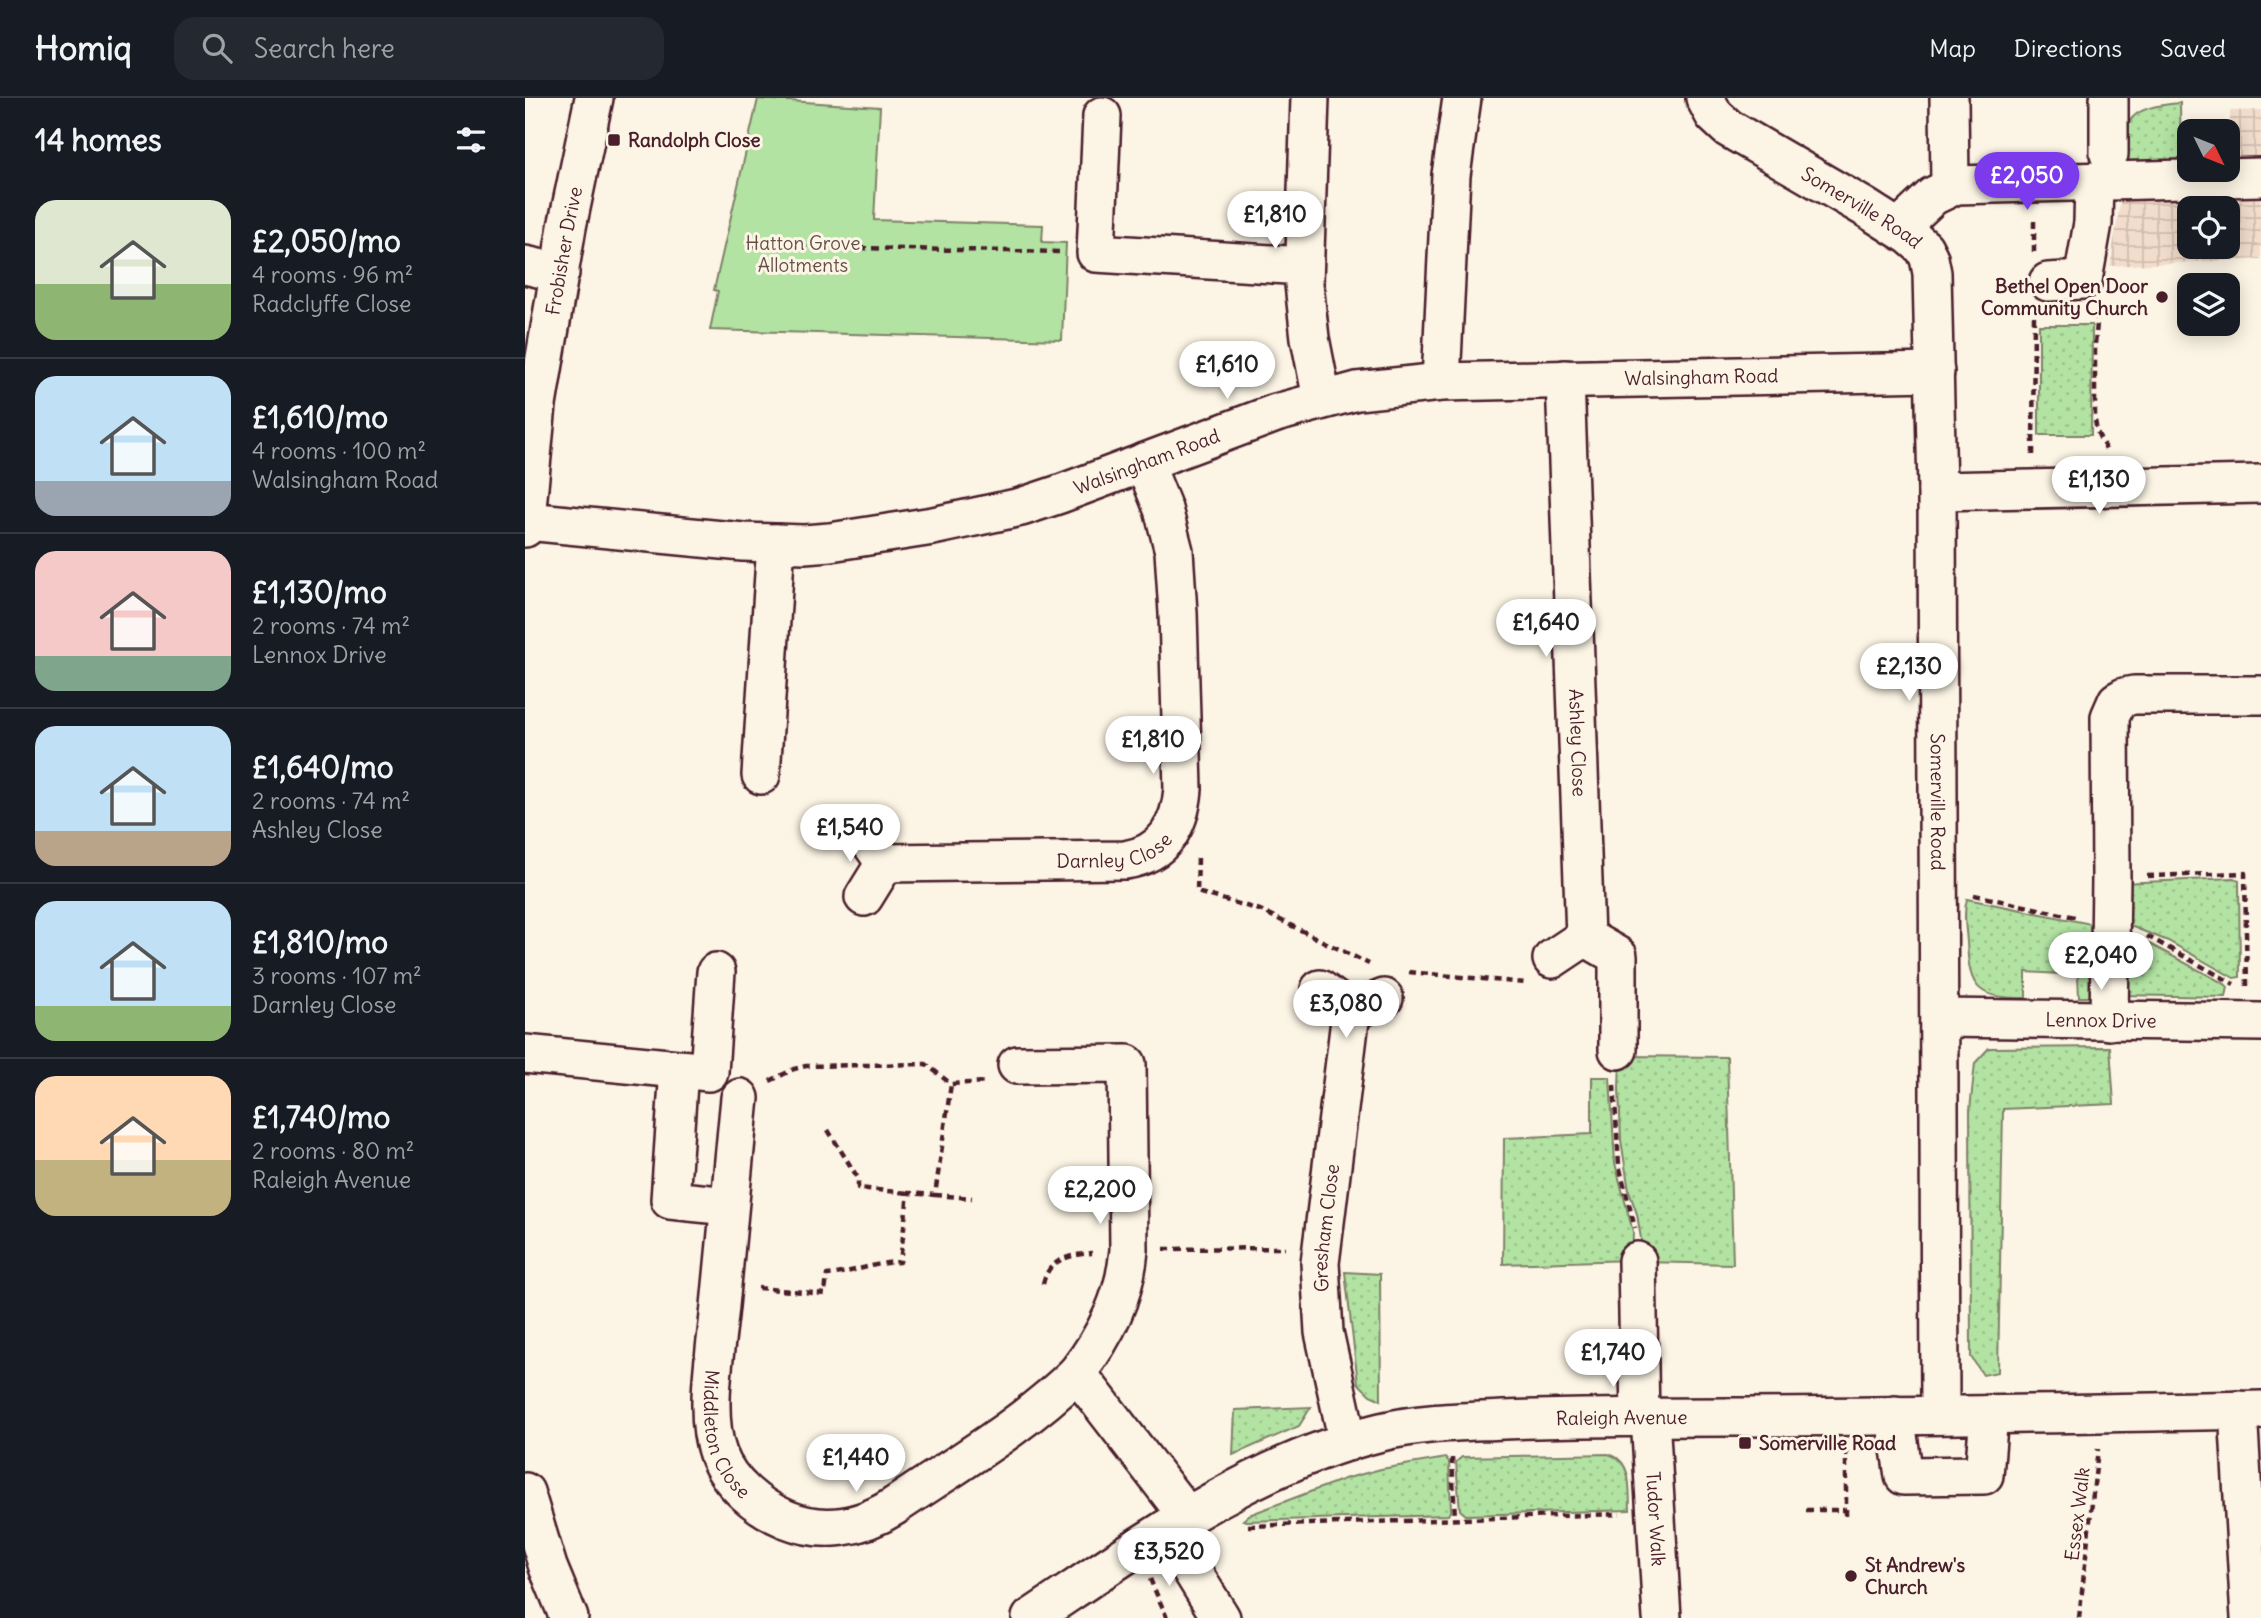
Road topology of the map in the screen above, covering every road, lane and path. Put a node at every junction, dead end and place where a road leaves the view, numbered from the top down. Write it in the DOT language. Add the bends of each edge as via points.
graph roads {
  1 [pos="594,98"];
  2 [pos="1310,98"];
  3 [pos="1462,98"];
  4 [pos="1705,98"];
  5 [pos="1949,98"];
  6 [pos="2109,98"];
  7 [pos="1102,116"];
  8 [pos="2101,168"];
  9 [pos="2261,177"];
  10 [pos="2035,183"];
  11 [pos="1950,187"];
  12 [pos="1899,228"];
  13 [pos="752,246"];
  14 [pos="1081,253"];
  15 [pos="525,265"];
  16 [pos="1304,266"];
  17 [pos="560,273"];
  18 [pos="2039,283"];
  19 [pos="2099,305"];
  20 [pos="1935,372"];
  21 [pos="1565,379"];
  22 [pos="1441,382"];
  23 [pos="1322,399"];
  24 [pos="1145,462"];
  25 [pos="2261,484"];
  26 [pos="2129,487"];
  27 [pos="2033,489"];
  28 [pos="1937,491"];
  29 [pos="526,524"];
  30 [pos="776,543"];
  31 [pos="2261,695"];
  32 [pos="761,775"];
  33 [pos="1175,825"];
  34 [pos="861,829"];
  35 [pos="885,863"];
  36 [pos="2111,878"];
  37 [pos="864,897"];
  38 [pos="1585,937"];
  39 [pos="1541,971"];
  40 [pos="716,972"];
  41 [pos="1387,978"];
  42 [pos="1320,989"];
  43 [pos="1351,1012"];
  44 [pos="1940,1018"];
  45 [pos="2109,1021"];
  46 [pos="2255,1022"];
  47 [pos="1618,1050"];
  48 [pos="525,1054"];
  49 [pos="1017,1065"];
  50 [pos="679,1069"];
  51 [pos="950,1084"];
  52 [pos="740,1098"];
  53 [pos="828,1130"];
  54 [pos="908,1193"];
  55 [pos="935,1195"];
  56 [pos="972,1198"];
  57 [pos="729,1206"];
  58 [pos="1321,1248"];
  59 [pos="1128,1251"];
  60 [pos="1637,1261"];
  61 [pos="722,1284"];
  62 [pos="1043,1284"];
  63 [pos="1077,1373"];
  64 [pos="2250,1410"];
  65 [pos="2098,1413"];
  66 [pos="1989,1414"];
  67 [pos="1940,1415"];
  68 [pos="1895,1416"];
  69 [pos="1846,1417"];
  70 [pos="1645,1418"];
  71 [pos="1451,1423"];
  72 [pos="1348,1442"];
  73 [pos="525,1492"];
  74 [pos="1806,1510"];
  75 [pos="1656,1513"];
  76 [pos="1455,1519"];
  77 [pos="1235,1526"];
  78 [pos="530,1529"];
  79 [pos="1178,1533"];
  80 [pos="569,1618"];
  81 [pos="1031,1618"];
  82 [pos="1167,1618"];
  83 [pos="1221,1618"];
  84 [pos="1663,1618"];
  85 [pos="2078,1618"];
  86 [pos="2250,1618"];
  1 -- 17 [label="street, Frobisher Drive"];
  2 -- 16 [label="street"];
  3 -- 22 [label="street" via="1451,175"];
  4 -- 12 [label="street, Somerville Road" via="1728,128"];
  5 -- 11 [label="street"];
  6 -- 8 [label="street"];
  7 -- 14 [label="street"];
  8 -- 9 [label="street" via="2148,181"];
  8 -- 10 [label="street"];
  8 -- 18 [label="street" via="2083,280"];
  10 -- 11 [label="street"];
  10 -- 18 [label="path"];
  11 -- 12 [label="street" via="1933,196"];
  12 -- 20 [label="street, Somerville Road" via="1924,248 1931,265"];
  13 -- 14 [label="path"];
  14 -- 16 [label="street"];
  15 -- 17 [label="street"];
  16 -- 23 [label="street" via="1307,320"];
  17 -- 29 [label="street, Frobisher Drive" via="537,405"];
  18 -- 27 [label="path"];
  19 -- 26 [label="path" via="2097,432"];
  20 -- 21 [label="street, Walsingham Road"];
  20 -- 28 [label="street, Somerville Road"];
  21 -- 22 [label="street, Walsingham Road"];
  21 -- 38 [label="street, Ashley Close"];
  22 -- 23 [label="street, Walsingham Road"];
  23 -- 24 [label="street, Walsingham Road"];
  24 -- 30 [label="street, Walsingham Road" via="984,517 830,542"];
  24 -- 33 [label="street, Darnley Close" via="1170,531 1177,579 1183,789"];
  25 -- 26 [label="street"];
  26 -- 27 [label="street"];
  27 -- 28 [label="street"];
  28 -- 44 [label="street, Somerville Road"];
  29 -- 30 [label="street, Walsingham Road"];
  30 -- 32 [label="street"];
  31 -- 36 [label="street" via="2134,695 2117,701 2110,717"];
  33 -- 35 [label="street, Darnley Close" via="1147,855 1125,860"];
  33 -- 41 [label="path" via="1199,828 1197,892 1260,910"];
  34 -- 35 [label="street"];
  35 -- 37 [label="street"];
  36 -- 45 [label="street"];
  36 -- 46 [label="path" via="2245,873"];
  38 -- 39 [label="street"];
  38 -- 47 [label="street" via="1618,956"];
  39 -- 41 [label="path"];
  40 -- 50 [label="street" via="709,1072"];
  41 -- 43 [label="street"];
  42 -- 43 [label="street"];
  43 -- 58 [label="street, Gresham Close"];
  44 -- 45 [label="street, Lennox Drive"];
  44 -- 67 [label="street, Somerville Road"];
  45 -- 46 [label="street, Lennox Drive"];
  47 -- 60 [label="path" via="1614,1073 1617,1142 1635,1225"];
  48 -- 50 [label="street"];
  49 -- 51 [label="path" via="989,1082"];
  49 -- 59 [label="street, Middleton Close" via="1128,1063"];
  50 -- 57 [label="street" via="670,1200"];
  51 -- 52 [label="path" via="926,1064 806,1066"];
  51 -- 55 [label="path"];
  52 -- 57 [label="street, Middleton Close"];
  53 -- 54 [label="path" via="858,1178 857,1188"];
  54 -- 55 [label="path"];
  54 -- 61 [label="path" via="900,1262 827,1275 825,1294"];
  55 -- 56 [label="path"];
  57 -- 61 [label="street, Middleton Close"];
  58 -- 59 [label="path"];
  58 -- 72 [label="street, Gresham Close" via="1324,1332"];
  59 -- 62 [label="path" via="1066,1257 1051,1266"];
  59 -- 63 [label="street, Middleton Close" via="1125,1280 1112,1317"];
  60 -- 70 [label="street, Tudor Walk"];
  61 -- 63 [label="street, Middleton Close" via="711,1408 719,1456 747,1495 776,1515 809,1526 842,1527 876,1518 1043,1405"];
  63 -- 79 [label="street"];
  64 -- 65 [label="street, Raleigh Avenue"];
  64 -- 86 [label="street"];
  65 -- 66 [label="street, Raleigh Avenue"];
  65 -- 85 [label="path, Essex Walk" via="2098,1453"];
  66 -- 67 [label="street, Raleigh Avenue"];
  66 -- 68 [label="street" via="1984,1475 1904,1476"];
  67 -- 68 [label="street, Raleigh Avenue"];
  68 -- 69 [label="street, Raleigh Avenue"];
  69 -- 70 [label="street, Raleigh Avenue"];
  69 -- 74 [label="path" via="1846,1513"];
  70 -- 71 [label="street, Raleigh Avenue"];
  70 -- 75 [label="street, Tudor Walk"];
  71 -- 72 [label="street, Raleigh Avenue" via="1380,1432"];
  71 -- 76 [label="path"];
  72 -- 79 [label="street, Raleigh Avenue" via="1243,1484"];
  73 -- 78 [label="street"];
  75 -- 76 [label="path"];
  75 -- 84 [label="street, Tudor Walk"];
  76 -- 77 [label="path"];
  78 -- 80 [label="street"];
  79 -- 81 [label="street, Raleigh Avenue"];
  79 -- 82 [label="path" via="1149,1576"];
  79 -- 83 [label="street"];
}
